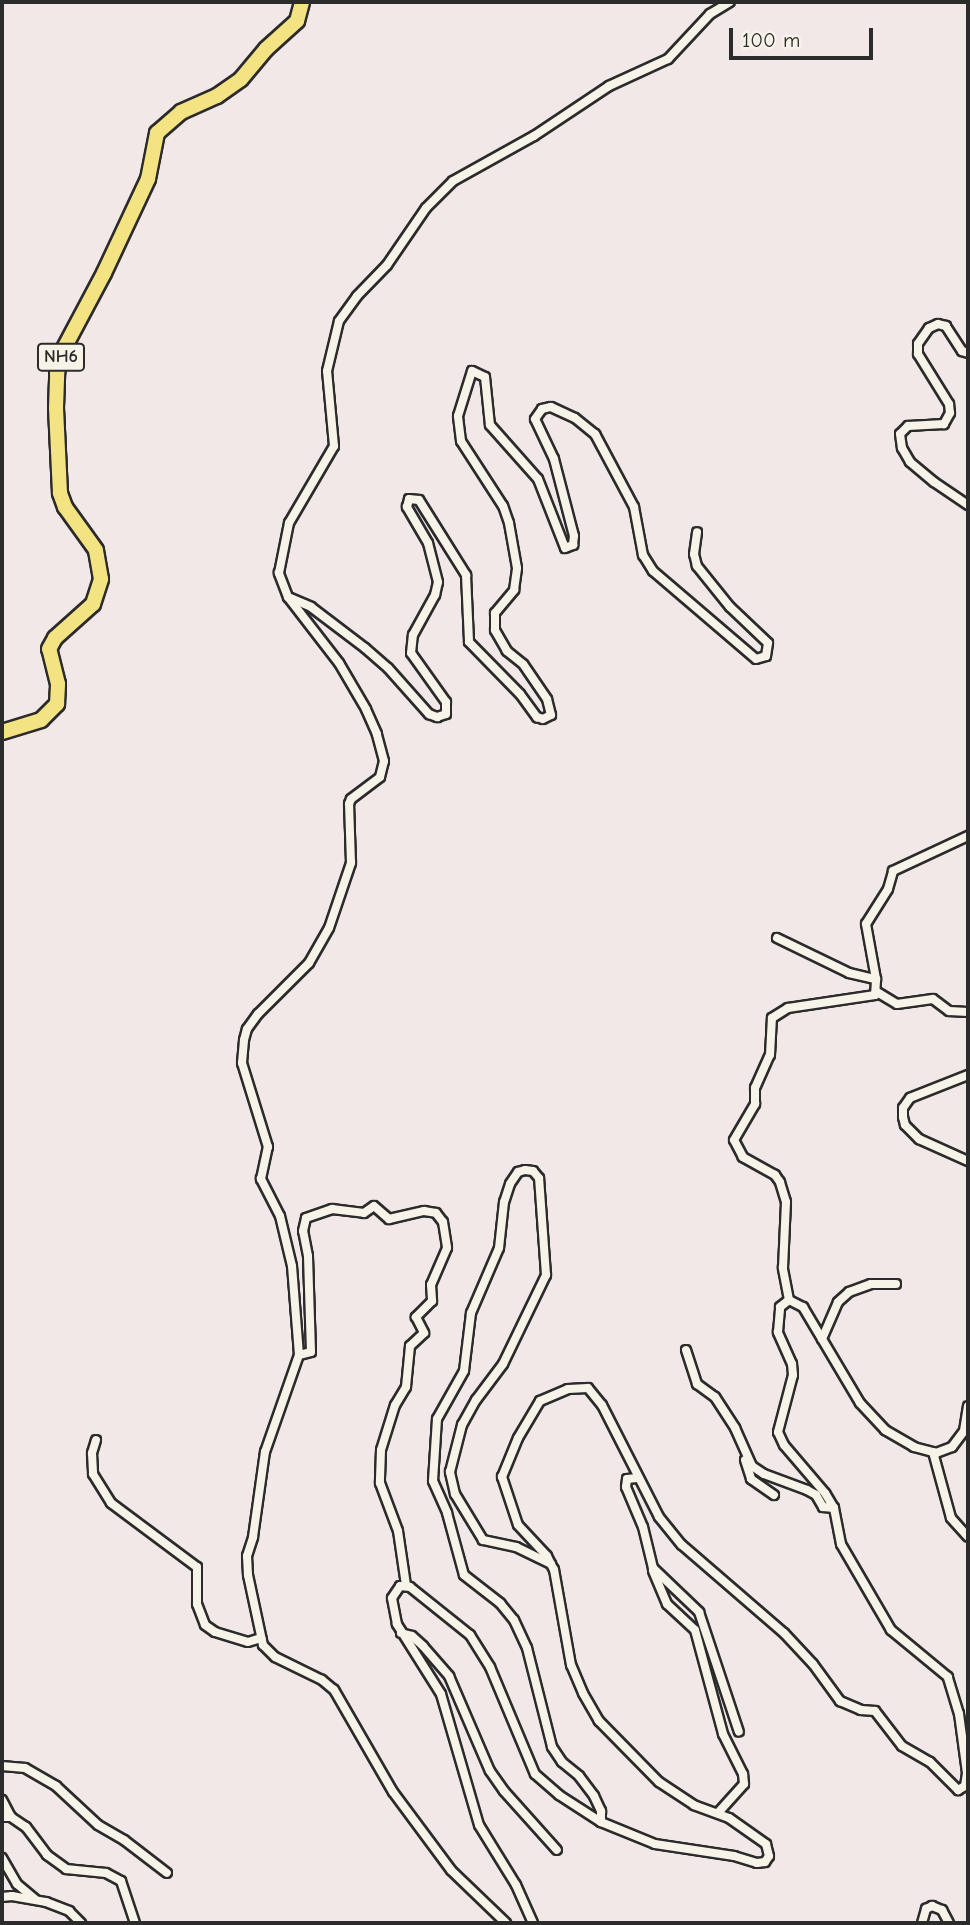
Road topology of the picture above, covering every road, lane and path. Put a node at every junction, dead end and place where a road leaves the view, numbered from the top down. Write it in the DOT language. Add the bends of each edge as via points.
graph roads {
  1 [pos="302,2"];
  2 [pos="730,2"];
  3 [pos="968,353"];
  4 [pos="968,505"];
  5 [pos="697,532"];
  6 [pos="288,597"];
  7 [pos="2,732"];
  8 [pos="968,836"];
  9 [pos="777,938"];
  10 [pos="876,979"];
  11 [pos="877,992"];
  12 [pos="968,1012"];
  13 [pos="968,1075"];
  14 [pos="968,1161"];
  15 [pos="896,1284"];
  16 [pos="789,1300"];
  17 [pos="822,1339"];
  18 [pos="686,1350"];
  19 [pos="299,1354"];
  20 [pos="968,1406"];
  21 [pos="96,1440"];
  22 [pos="933,1452"];
  23 [pos="744,1454"];
  24 [pos="637,1478"];
  25 [pos="774,1495"];
  26 [pos="834,1508"];
  27 [pos="968,1537"];
  28 [pos="551,1564"];
  29 [pos="653,1569"];
  30 [pos="406,1585"];
  31 [pos="401,1633"];
  32 [pos="261,1638"];
  33 [pos="739,1731"];
  34 [pos="2,1766"];
  35 [pos="2,1800"];
  36 [pos="719,1812"];
  37 [pos="7,1817"];
  38 [pos="601,1822"];
  39 [pos="557,1850"];
  40 [pos="2,1858"];
  41 [pos="167,1873"];
  42 [pos="2,1897"];
  43 [pos="36,1900"];
  44 [pos="81,1923"];
  45 [pos="135,1923"];
  46 [pos="506,1923"];
  47 [pos="533,1923"];
  48 [pos="922,1923"];
  49 [pos="949,1923"];
  1 -- 7 [label="highway, NH6" via="297,21 241,79 181,112 157,133 148,179 61,354 56,408 60,493 96,550 101,579 93,604 49,649 58,684 57,704 41,720"];
  2 -- 6 [label="street" via="710,14 668,59 610,86 442,190 387,265 348,307 334,332 327,371 334,446 285,534 279,573"];
  3 -- 4 [label="street" via="946,326 929,328 918,344 918,354 949,404 950,414 944,424 908,426 900,434 910,462"];
  5 -- 6 [label="street" via="697,566 730,607 768,643 766,656 756,659 653,571 643,555 634,507 595,435 575,418 551,407 542,409 535,419 554,459 574,536 573,545 565,548 538,479 490,425 485,377 472,371 458,416 461,441 503,506 517,568 514,590 495,613 495,629 547,699 551,715 537,717 469,642 466,575 427,509 415,499 407,501 407,507 428,543 438,582 413,635 411,653 446,702 446,714 429,714 365,648 311,607"];
  6 -- 19 [label="street" via="339,663 372,722 384,761 380,777 349,804 351,863 329,928 309,962 258,1014 244,1040 242,1063 268,1147 261,1179 281,1216 292,1266"];
  8 -- 10 [label="street" via="893,871 888,889 866,924"];
  9 -- 10 [label="street" via="849,973"];
  10 -- 11 [label="street"];
  11 -- 12 [label="street" via="897,1004 933,999 949,1011"];
  11 -- 16 [label="street" via="871,997 775,1013 770,1055 755,1088 755,1104 734,1138 743,1157 775,1175 781,1186 786,1209 783,1268"];
  13 -- 14 [label="street" via="910,1098 903,1117 919,1139"];
  15 -- 17 [label="street" via="871,1284 849,1292 838,1302"];
  16 -- 17 [label="street" via="803,1307"];
  16 -- 26 [label="street" via="780,1307 777,1324 792,1364 792,1384 778,1432"];
  17 -- 22 [label="street" via="858,1400 884,1430"];
  18 -- 23 [label="street" via="696,1384 715,1397 735,1428"];
  19 -- 30 [label="street" via="311,1352 306,1218 332,1209 364,1213 374,1206 389,1219 424,1211 436,1213 443,1222 447,1248 431,1285 432,1301 416,1317 424,1333 410,1346 406,1387 395,1405 381,1450 380,1483 398,1531"];
  19 -- 32 [label="street" via="265,1452 247,1556"];
  20 -- 22 [label="street" via="964,1431 952,1447"];
  21 -- 32 [label="street" via="93,1474 111,1503 197,1567 197,1604 205,1625 248,1642"];
  22 -- 27 [label="street" via="951,1518"];
  23 -- 25 [label="street" via="751,1479"];
  23 -- 26 [label="street" via="760,1472 798,1485 816,1495 823,1507"];
  24 -- 26 [label="street" via="682,1545 784,1633 840,1701 875,1711 902,1746 930,1762 961,1789 967,1773 948,1676 891,1630 841,1544"];
  24 -- 28 [label="street" via="602,1405 588,1388 568,1389 540,1401 502,1477 518,1525"];
  24 -- 29 [label="street" via="627,1479 626,1487 643,1527"];
  28 -- 36 [label="street" via="571,1665 599,1721 659,1782 694,1805"];
  28 -- 38 [label="street" via="516,1547 483,1540 455,1494 450,1472 462,1425 503,1364 546,1275 539,1178 525,1170 517,1172 507,1193 499,1248 471,1313 464,1371 437,1419 433,1481 464,1575 514,1620 527,1648 552,1747 594,1796"];
  29 -- 33 [label="street" via="699,1612"];
  29 -- 36 [label="street" via="663,1599 695,1630 723,1734 743,1774 744,1784"];
  30 -- 31 [label="street" via="397,1588 391,1598"];
  30 -- 38 [label="street" via="470,1636 490,1667 535,1773"];
  31 -- 39 [label="street" via="424,1646 449,1676 490,1771"];
  31 -- 47 [label="street" via="442,1694 479,1825"];
  32 -- 46 [label="street" via="275,1657 334,1690 393,1792 451,1870"];
  34 -- 41 [label="street" via="25,1769 57,1786 98,1825"];
  35 -- 37 [label="street"];
  36 -- 38 [label="street" via="765,1844 768,1859 757,1863 655,1844"];
  37 -- 45 [label="street" via="26,1827 66,1869 106,1873 121,1881"];
  40 -- 43 [label="street" via="17,1884"];
  42 -- 43 [label="street"];
  43 -- 44 [label="street" via="68,1911"];
  48 -- 49 [label="street" via="926,1909 932,1906 939,1907"];
}
